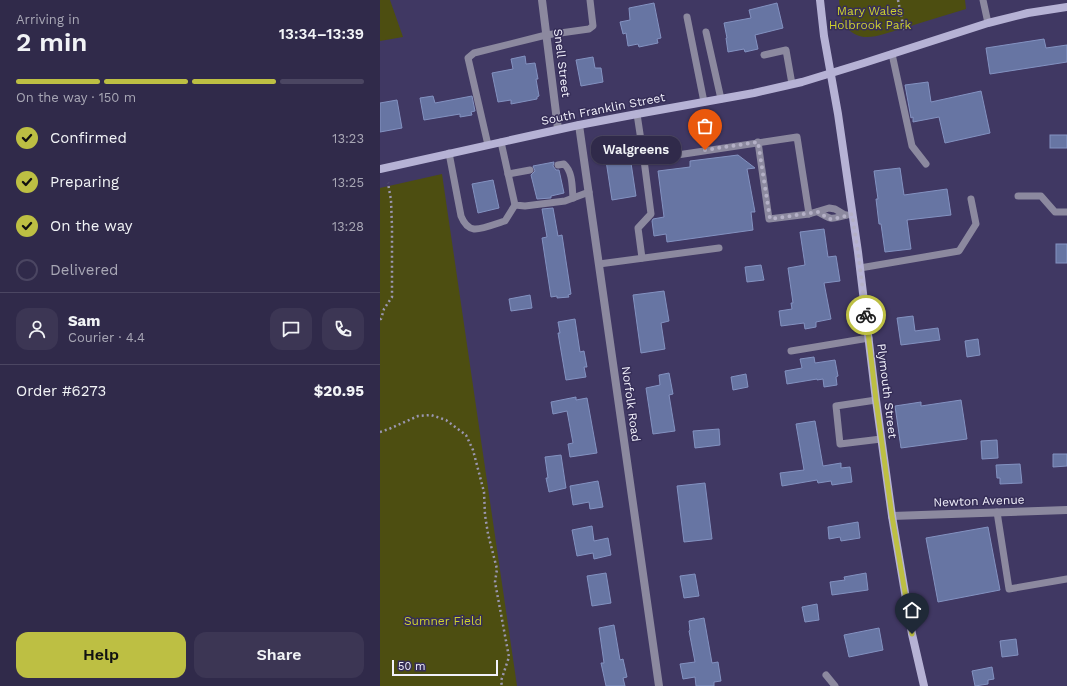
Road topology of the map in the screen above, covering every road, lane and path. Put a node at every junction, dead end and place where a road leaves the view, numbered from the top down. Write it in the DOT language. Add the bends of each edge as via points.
graph roads {
  1 [pos="542,0"];
  2 [pos="590,0"];
  3 [pos="820,0"];
  4 [pos="898,0"];
  5 [pos="983,0"];
  6 [pos="1067,7"];
  7 [pos="687,17"];
  8 [pos="988,23"];
  9 [pos="904,30"];
  10 [pos="706,32"];
  11 [pos="546,35"];
  12 [pos="892,54"];
  13 [pos="764,55"];
  14 [pos="831,74"];
  15 [pos="792,84"];
  16 [pos="721,99"];
  17 [pos="704,102"];
  18 [pos="637,114"];
  19 [pos="579,125"];
  20 [pos="558,130"];
  21 [pos="501,142"];
  22 [pos="758,142"];
  23 [pos="488,145"];
  24 [pos="449,154"];
  25 [pos="644,160"];
  26 [pos="926,164"];
  27 [pos="558,165"];
  28 [pos="380,169"];
  29 [pos="530,170"];
  30 [pos="508,174"];
  31 [pos="388,183"];
  32 [pos="589,192"];
  33 [pos="1018,196"];
  34 [pos="573,198"];
  35 [pos="971,199"];
  36 [pos="515,205"];
  37 [pos="1067,212"];
  38 [pos="809,214"];
  39 [pos="849,214"];
  40 [pos="719,248"];
  41 [pos="642,258"];
  42 [pos="599,264"];
  43 [pos="860,268"];
  44 [pos="380,319"];
  45 [pos="869,338"];
  46 [pos="791,351"];
  47 [pos="876,400"];
  48 [pos="380,432"];
  49 [pos="881,439"];
  50 [pos="1067,510"];
  51 [pos="997,512"];
  52 [pos="892,516"];
  53 [pos="1067,579"];
  54 [pos="826,675"];
  55 [pos="502,686"];
  56 [pos="659,686"];
  57 [pos="835,686"];
  58 [pos="924,686"];
  1 -- 11 [label="street, Snell Street"];
  2 -- 11 [label="lane" via="593,26 589,29"];
  3 -- 14 [label="main road, Plymouth Street"];
  4 -- 9 [label="path"];
  5 -- 8 [label="lane"];
  6 -- 8 [label="main road, South Franklin Street"];
  7 -- 17 [label="lane"];
  8 -- 12 [label="main road, South Franklin Street"];
  10 -- 16 [label="lane"];
  11 -- 20 [label="street, Snell Street"];
  11 -- 23 [label="lane" via="474,53 468,58"];
  12 -- 14 [label="main road, South Franklin Street"];
  12 -- 26 [label="lane" via="912,146"];
  13 -- 15 [label="lane" via="786,50"];
  14 -- 15 [label="main road, South Franklin Street"];
  14 -- 39 [label="main road, Plymouth Street"];
  15 -- 16 [label="main road, South Franklin Street"];
  16 -- 17 [label="main road, South Franklin Street"];
  17 -- 18 [label="main road, South Franklin Street"];
  18 -- 19 [label="main road, South Franklin Street"];
  18 -- 25 [label="lane"];
  19 -- 20 [label="main road, South Franklin Street"];
  19 -- 32 [label="street, Norfolk Road"];
  20 -- 21 [label="main road, South Franklin Street"];
  21 -- 23 [label="main road, South Franklin Street"];
  21 -- 30 [label="lane"];
  22 -- 25 [label="lane"];
  22 -- 38 [label="lane" via="797,137"];
  22 -- 38 [label="lane" via="770,219"];
  23 -- 24 [label="main road, South Franklin Street"];
  24 -- 28 [label="main road, South Franklin Street"];
  24 -- 36 [label="lane" via="461,216 469,227 487,227 505,221"];
  25 -- 41 [label="lane" via="651,214 638,228"];
  27 -- 34 [label="lane" via="564,164 570,172"];
  29 -- 30 [label="lane"];
  30 -- 36 [label="lane"];
  31 -- 44 [label="path" via="392,227 392,297"];
  32 -- 34 [label="lane"];
  32 -- 42 [label="street, Norfolk Road"];
  33 -- 37 [label="lane" via="1041,196 1055,212"];
  34 -- 36 [label="lane" via="525,206"];
  35 -- 43 [label="lane" via="976,224 959,251"];
  38 -- 39 [label="lane" via="818,212 829,219"];
  39 -- 43 [label="main road, Plymouth Street"];
  40 -- 41 [label="lane"];
  41 -- 42 [label="lane"];
  42 -- 56 [label="street, Norfolk Road"];
  43 -- 45 [label="main road, Plymouth Street"];
  45 -- 46 [label="lane"];
  45 -- 47 [label="main road, Plymouth Street"];
  47 -- 49 [label="main road, Plymouth Street"];
  47 -- 49 [label="lane" via="836,406 840,444"];
  48 -- 55 [label="path" via="418,416 431,415 446,420 466,435 473,450 484,492 488,534 497,569 495,582 509,657 501,680"];
  49 -- 52 [label="main road, Plymouth Street"];
  50 -- 51 [label="street, Newton Avenue"];
  51 -- 52 [label="street, Newton Avenue"];
  51 -- 53 [label="lane" via="1009,589"];
  52 -- 58 [label="main road, Plymouth Street" via="912,634"];
  54 -- 57 [label="lane"];
}
